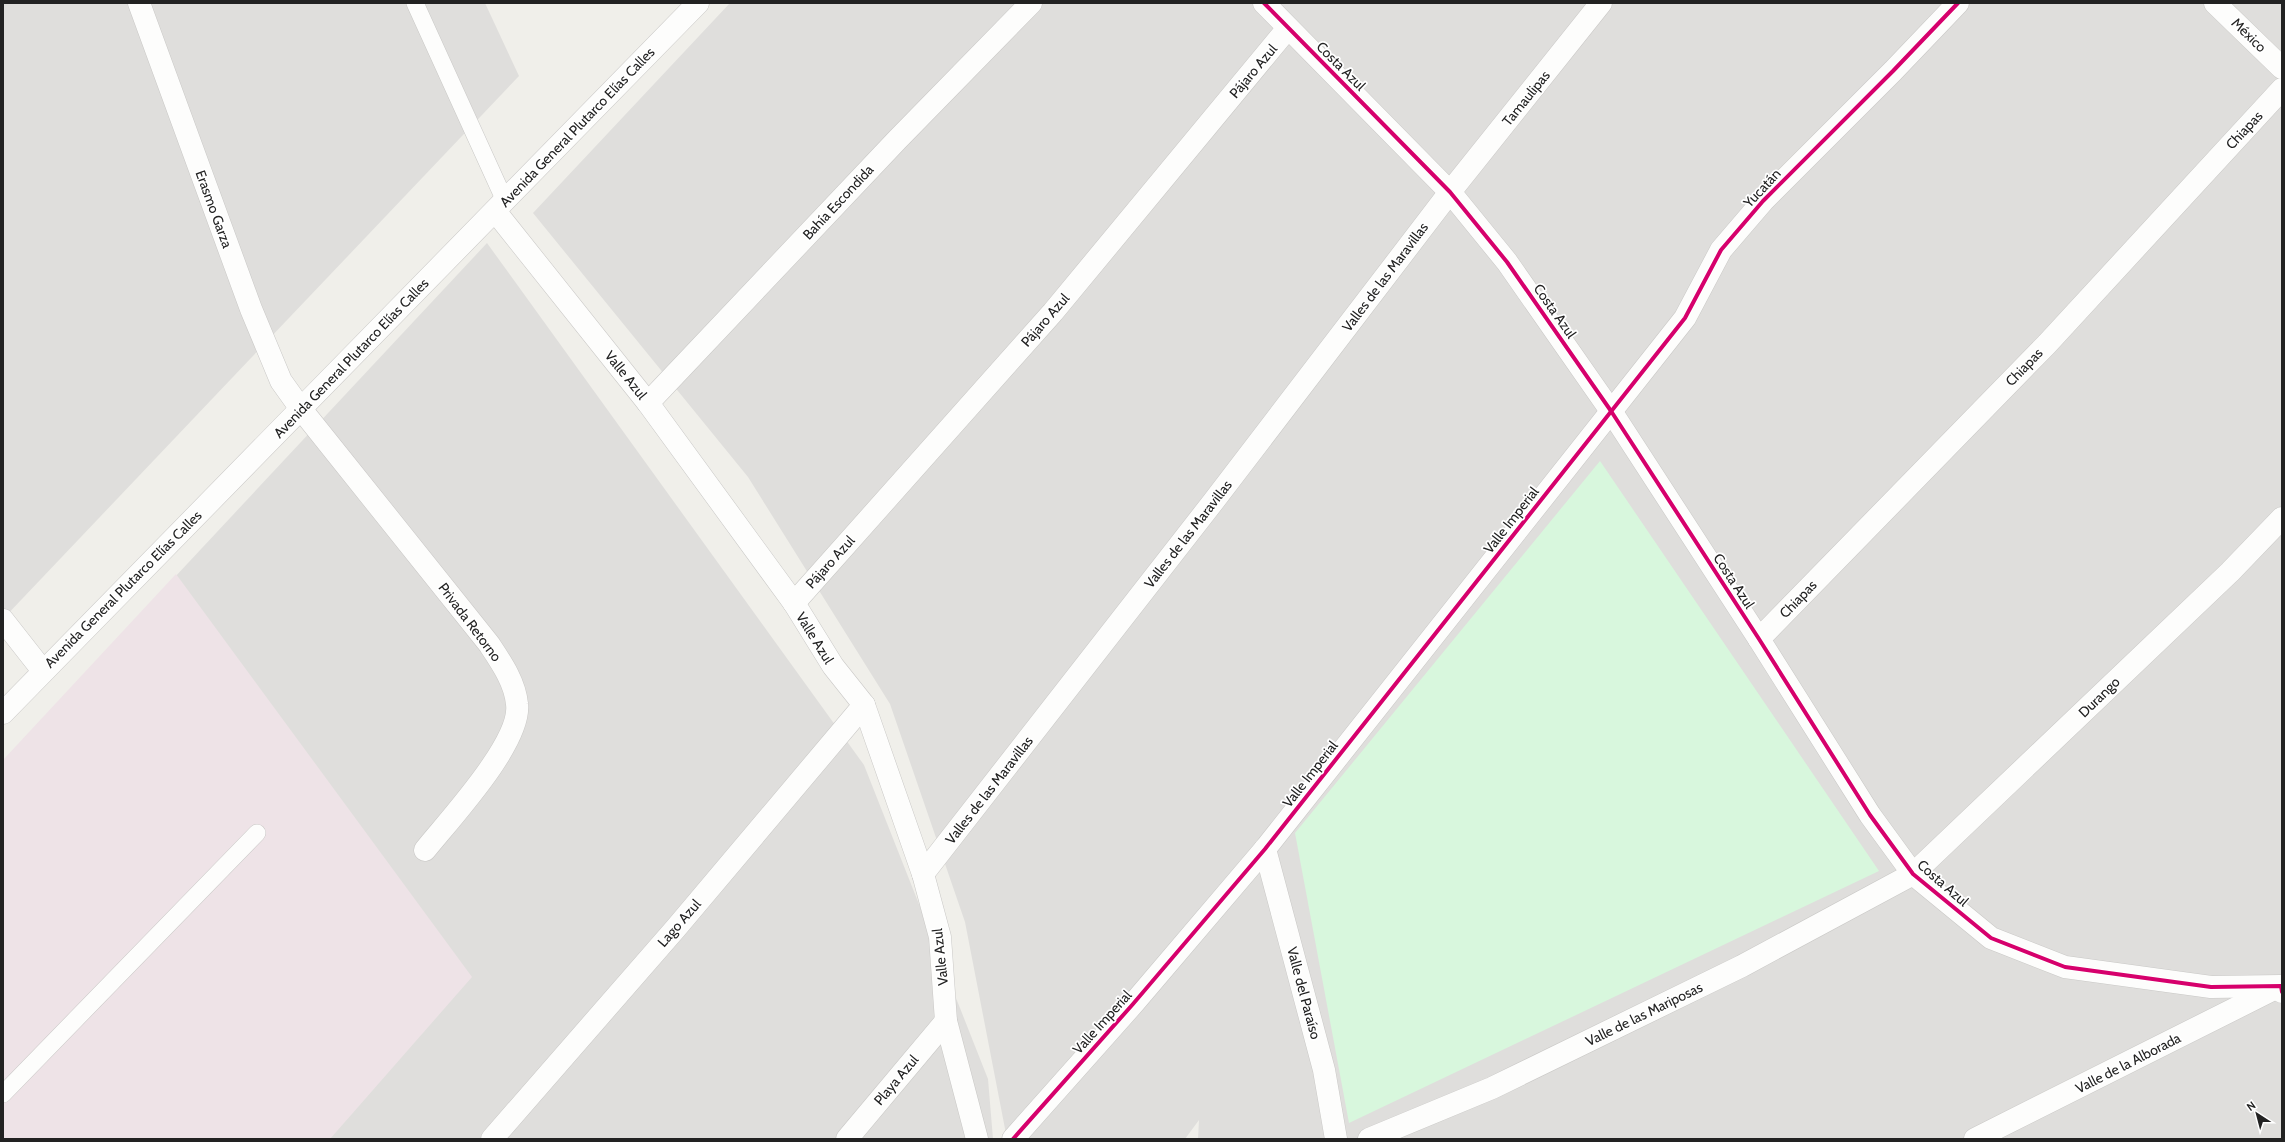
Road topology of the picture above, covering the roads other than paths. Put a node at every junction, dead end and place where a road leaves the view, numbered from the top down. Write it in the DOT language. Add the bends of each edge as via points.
graph roads {
  1 [pos="139,3"];
  2 [pos="415,3"];
  3 [pos="698,3"];
  4 [pos="1031,3"];
  5 [pos="1264,3"];
  6 [pos="1601,3"];
  7 [pos="1958,3"];
  8 [pos="2215,3"];
  9 [pos="1288,28"];
  10 [pos="2282,68"];
  11 [pos="2282,89"];
  12 [pos="1450,192"];
  13 [pos="500,206"];
  14 [pos="648,403"];
  15 [pos="301,409"];
  16 [pos="1611,411"];
  17 [pos="2282,518"];
  18 [pos="794,603"];
  19 [pos="3,620"];
  20 [pos="1759,639"];
  21 [pos="43,671"];
  22 [pos="864,705"];
  23 [pos="3,713"];
  24 [pos="257,833"];
  25 [pos="1265,849"];
  26 [pos="424,850"];
  27 [pos="923,874"];
  28 [pos="1913,874"];
  29 [pos="2282,987"];
  30 [pos="946,1021"];
  31 [pos="3,1094"];
  32 [pos="492,1139"];
  33 [pos="847,1139"];
  34 [pos="977,1139"];
  35 [pos="1013,1139"];
  36 [pos="1336,1139"];
  37 [pos="1369,1139"];
  38 [pos="1975,1139"];
  1 -- 15 [label="street, Erasmo Garza" via="251,309 282,381"];
  2 -- 13 [label="lane"];
  3 -- 13 [label="street, Avenida General Plutarco Elías Calles"];
  4 -- 14 [label="street, Bahía Escondida" via="897,140"];
  5 -- 9 [label="street, Costa Azul"];
  6 -- 12 [label="street, Tamaulipas"];
  7 -- 16 [label="street, Yucatán" via="1763,201 1721,250 1685,318"];
  8 -- 10 [label="street, México"];
  9 -- 12 [label="street, Costa Azul"];
  9 -- 18 [label="street, Pájaro Azul" via="1053,312"];
  11 -- 20 [label="street, Chiapas" via="2047,344"];
  12 -- 16 [label="street, Costa Azul" via="1507,262"];
  12 -- 27 [label="street, Valles de las Maravillas" via="1218,496"];
  13 -- 14 [label="street, Valle Azul"];
  13 -- 15 [label="street, Avenida General Plutarco Elías Calles"];
  14 -- 18 [label="street, Valle Azul"];
  15 -- 21 [label="street, Avenida General Plutarco Elías Calles"];
  15 -- 26 [label="street, Privada Retorno" via="489,644 514,689 518,705 516,723 507,741 496,759"];
  16 -- 20 [label="street, Costa Azul"];
  16 -- 25 [label="street, Valle Imperial"];
  17 -- 28 [label="street, Durango" via="2230,572"];
  18 -- 22 [label="street, Valle Azul" via="833,666"];
  19 -- 21 [label="street"];
  20 -- 28 [label="street, Costa Azul" via="1870,814"];
  21 -- 23 [label="street, Avenida General Plutarco Elías Calles"];
  22 -- 27 [label="street, Valle Azul"];
  22 -- 32 [label="street, Lago Azul" via="676,928"];
  24 -- 31 [label="lane"];
  25 -- 35 [label="street, Valle Imperial" via="1133,1004"];
  25 -- 36 [label="street, Valle del Paraíso" via="1324,1070"];
  27 -- 30 [label="street, Valle Azul" via="940,937"];
  28 -- 29 [label="street, Costa Azul" via="1991,938 2065,967 2211,987"];
  28 -- 37 [label="street, Valle de las Mariposas" via="1742,966 1499,1085"];
  29 -- 38 [label="street, Valle de la Alborada"];
  30 -- 33 [label="street, Playa Azul"];
  30 -- 34 [label="street, Valle Azul"];
}
